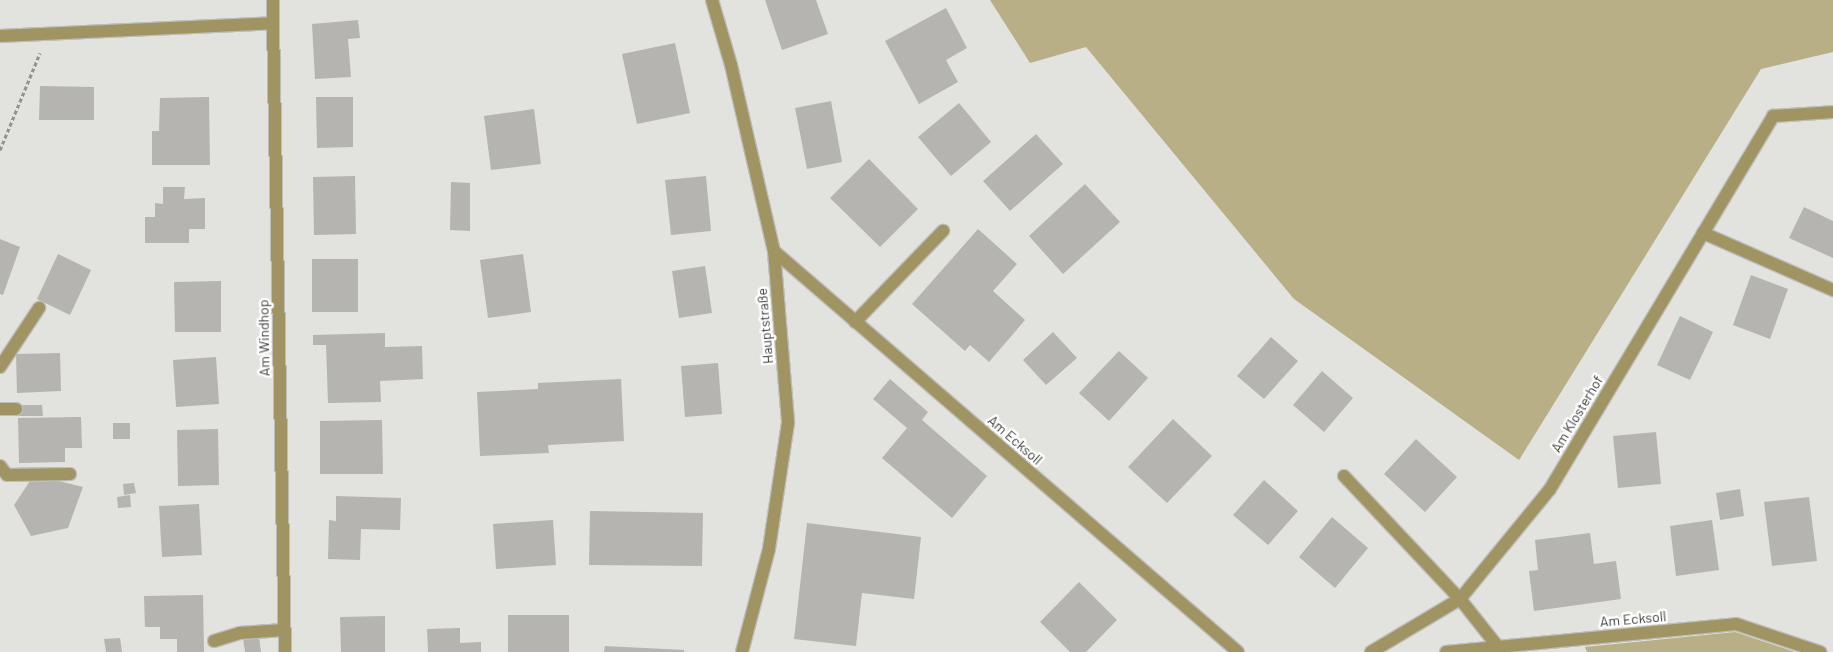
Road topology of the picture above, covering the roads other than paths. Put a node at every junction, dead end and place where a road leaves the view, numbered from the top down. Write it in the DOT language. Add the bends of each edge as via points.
graph roads {
  1 [pos="273,0"];
  2 [pos="712,0"];
  3 [pos="273,23"];
  4 [pos="0,36"];
  5 [pos="1833,112"];
  6 [pos="943,231"];
  7 [pos="1703,233"];
  8 [pos="774,251"];
  9 [pos="1833,290"];
  10 [pos="39,308"];
  11 [pos="856,322"];
  12 [pos="0,367"];
  13 [pos="0,409"];
  14 [pos="16,409"];
  15 [pos="0,466"];
  16 [pos="70,474"];
  17 [pos="1344,476"];
  18 [pos="1460,599"];
  19 [pos="284,630"];
  20 [pos="214,641"];
  21 [pos="1574,646"];
  22 [pos="1498,647"];
  23 [pos="285,652"];
  24 [pos="742,652"];
  25 [pos="1238,652"];
  26 [pos="1371,652"];
  27 [pos="1446,652"];
  28 [pos="1820,652"];
  1 -- 3 [label="street, Am Windhop"];
  2 -- 8 [label="street, Hauptstraße" via="731,64"];
  3 -- 4 [label="street"];
  3 -- 19 [label="street, Am Windhop"];
  5 -- 7 [label="street, Am Klosterhof" via="1773,116"];
  6 -- 11 [label="street"];
  7 -- 9 [label="street"];
  7 -- 18 [label="street, Am Klosterhof" via="1550,489"];
  8 -- 11 [label="street, Am Ecksoll"];
  8 -- 24 [label="street, Hauptstraße" via="788,423 769,550"];
  10 -- 12 [label="street"];
  11 -- 25 [label="street, Am Ecksoll"];
  13 -- 14 [label="street"];
  15 -- 16 [label="street" via="7,475"];
  17 -- 18 [label="street"];
  18 -- 22 [label="street"];
  18 -- 26 [label="street, Am Klosterhof"];
  19 -- 20 [label="street" via="240,633"];
  19 -- 23 [label="street, Am Windhop"];
  21 -- 22 [label="street, Am Ecksoll"];
  21 -- 28 [label="street, Am Ecksoll" via="1736,624"];
  22 -- 27 [label="street, Am Ecksoll"];
}
